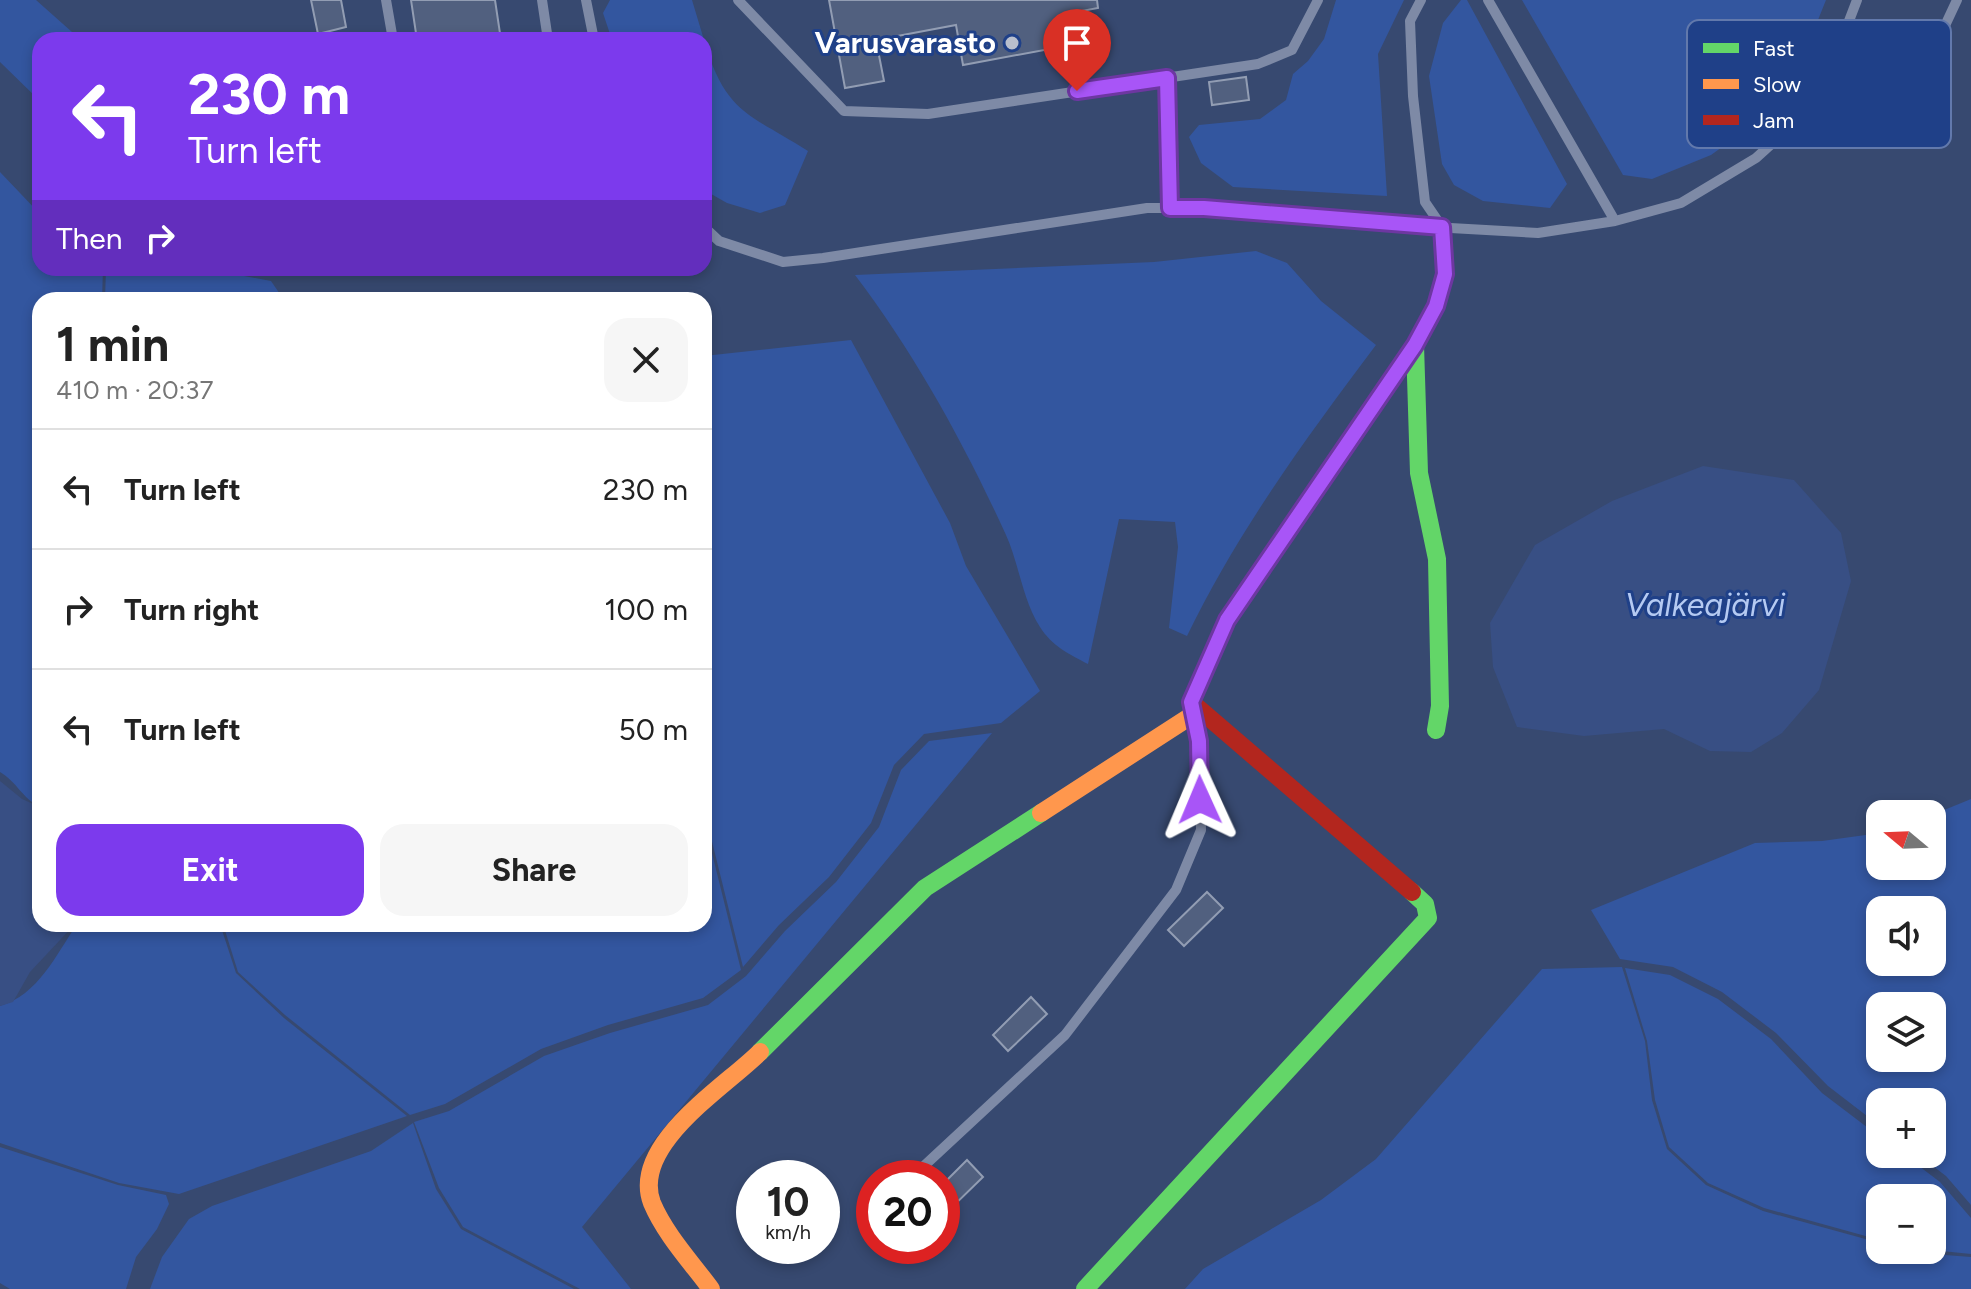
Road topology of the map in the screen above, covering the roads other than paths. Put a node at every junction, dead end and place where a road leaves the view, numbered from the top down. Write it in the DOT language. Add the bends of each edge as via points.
graph roads {
  1 [pos="386,0"];
  2 [pos="542,0"];
  3 [pos="586,0"];
  4 [pos="738,0"];
  5 [pos="1318,0"];
  6 [pos="1421,0"];
  7 [pos="1488,0"];
  8 [pos="1857,0"];
  9 [pos="1957,0"];
  10 [pos="1849,20"];
  11 [pos="1948,20"];
  12 [pos="392,32"];
  13 [pos="547,32"];
  14 [pos="592,32"];
  15 [pos="1167,78"];
  16 [pos="1767,148"];
  17 [pos="1170,208"];
  18 [pos="1615,221"];
  19 [pos="1442,227"];
  20 [pos="712,234"];
  21 [pos="1415,345"];
  22 [pos="1192,708"];
  23 [pos="1436,730"];
  24 [pos="930,1160"];
  25 [pos="711,1289"];
  26 [pos="1085,1289"];
  1 -- 12 [label="lane"];
  2 -- 13 [label="lane"];
  3 -- 14 [label="lane"];
  4 -- 15 [label="lane" via="844,111 928,114"];
  5 -- 15 [label="lane" via="1292,50 1258,64"];
  6 -- 19 [label="lane" via="1410,21 1413,96 1425,202"];
  7 -- 18 [label="lane"];
  8 -- 10 [label="lane"];
  9 -- 11 [label="lane"];
  15 -- 17 [label="lane"];
  16 -- 18 [label="lane" via="1681,203"];
  17 -- 19 [label="lane"];
  17 -- 20 [label="lane" via="783,262"];
  18 -- 19 [label="lane" via="1538,233"];
  19 -- 21 [label="lane" via="1445,274 1436,306"];
  21 -- 22 [label="lane" via="1227,620"];
  21 -- 23 [label="street" via="1419,473 1437,559"];
  22 -- 24 [label="lane" via="1199,741 1201,830 1176,890 1065,1035"];
  22 -- 25 [label="street" via="925,888 752,1060 677,1125 653,1163 651,1200"];
  22 -- 26 [label="street" via="1418,897 1428,918"];
}
